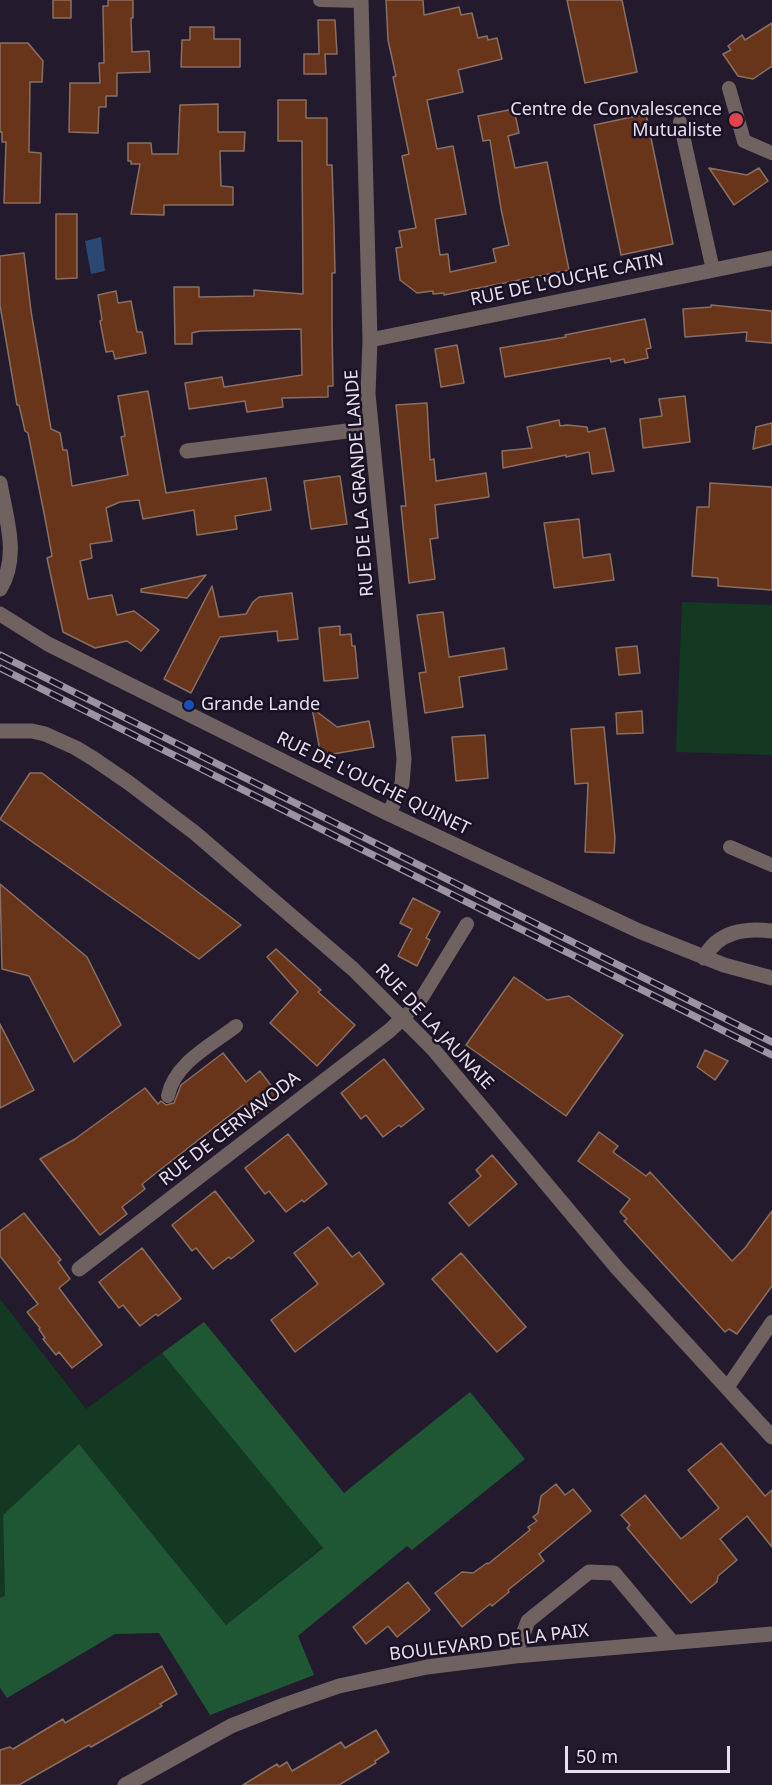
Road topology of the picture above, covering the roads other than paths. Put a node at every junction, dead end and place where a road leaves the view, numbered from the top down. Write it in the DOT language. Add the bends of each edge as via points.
graph roads {
  1 [pos="320,0"];
  2 [pos="361,0"];
  3 [pos="729,88"];
  4 [pos="680,123"];
  5 [pos="772,153"];
  6 [pos="772,258"];
  7 [pos="713,270"];
  8 [pos="370,340"];
  9 [pos="372,428"];
  10 [pos="187,451"];
  11 [pos="0,483"];
  12 [pos="0,589"];
  13 [pos="0,614"];
  14 [pos="0,731"];
  15 [pos="389,814"];
  16 [pos="730,847"];
  17 [pos="772,865"];
  18 [pos="467,924"];
  19 [pos="772,931"];
  20 [pos="705,958"];
  21 [pos="772,978"];
  22 [pos="403,1018"];
  23 [pos="236,1026"];
  24 [pos="168,1096"];
  25 [pos="79,1269"];
  26 [pos="772,1322"];
  27 [pos="727,1388"];
  28 [pos="772,1437"];
  29 [pos="772,1634"];
  30 [pos="672,1642"];
  31 [pos="515,1656"];
  32 [pos="125,1785"];
  1 -- 2 [label="lane, RUE DE LA GRANDE LANDE"];
  2 -- 8 [label="street, RUE DE LA GRANDE LANDE"];
  3 -- 5 [label="lane" via="744,141"];
  4 -- 7 [label="lane"];
  6 -- 7 [label="street, RUE DE L'OUCHE CATIN"];
  7 -- 8 [label="street, RUE DE L'OUCHE CATIN"];
  8 -- 9 [label="street, RUE DE LA GRANDE LANDE" via="368,394"];
  9 -- 10 [label="street"];
  9 -- 15 [label="street, RUE DE LA GRANDE LANDE" via="404,759 402,784"];
  11 -- 12 [label="street" via="12,554 8,577"];
  13 -- 15 [label="street, RUE DE L'OUCHE QUINET" via="48,644"];
  14 -- 22 [label="street, RUE DE LA JAUNAIE" via="32,731 57,738 129,783 195,833 353,969"];
  15 -- 20 [label="street, RUE DE L'OUCHE QUINET"];
  16 -- 17 [label="lane"];
  18 -- 22 [label="lane" via="418,1004"];
  19 -- 20 [label="street" via="732,933 709,948"];
  20 -- 21 [label="street, RUE DE L'OUCHE QUINET"];
  22 -- 25 [label="street, RUE DE CERNAVODA"];
  22 -- 27 [label="street, RUE DE LA JAUNAIE" via="617,1268"];
  23 -- 24 [label="lane" via="176,1074"];
  26 -- 27 [label="lane"];
  27 -- 28 [label="street, RUE DE LA JAUNAIE"];
  29 -- 30 [label="street, BOULEVARD DE LA PAIX"];
  30 -- 31 [label="street, BOULEVARD DE LA PAIX"];
  30 -- 31 [label="street" via="614,1573 589,1572 528,1621"];
  31 -- 32 [label="street, BOULEVARD DE LA PAIX" via="427,1667 339,1686 231,1726"];
}
